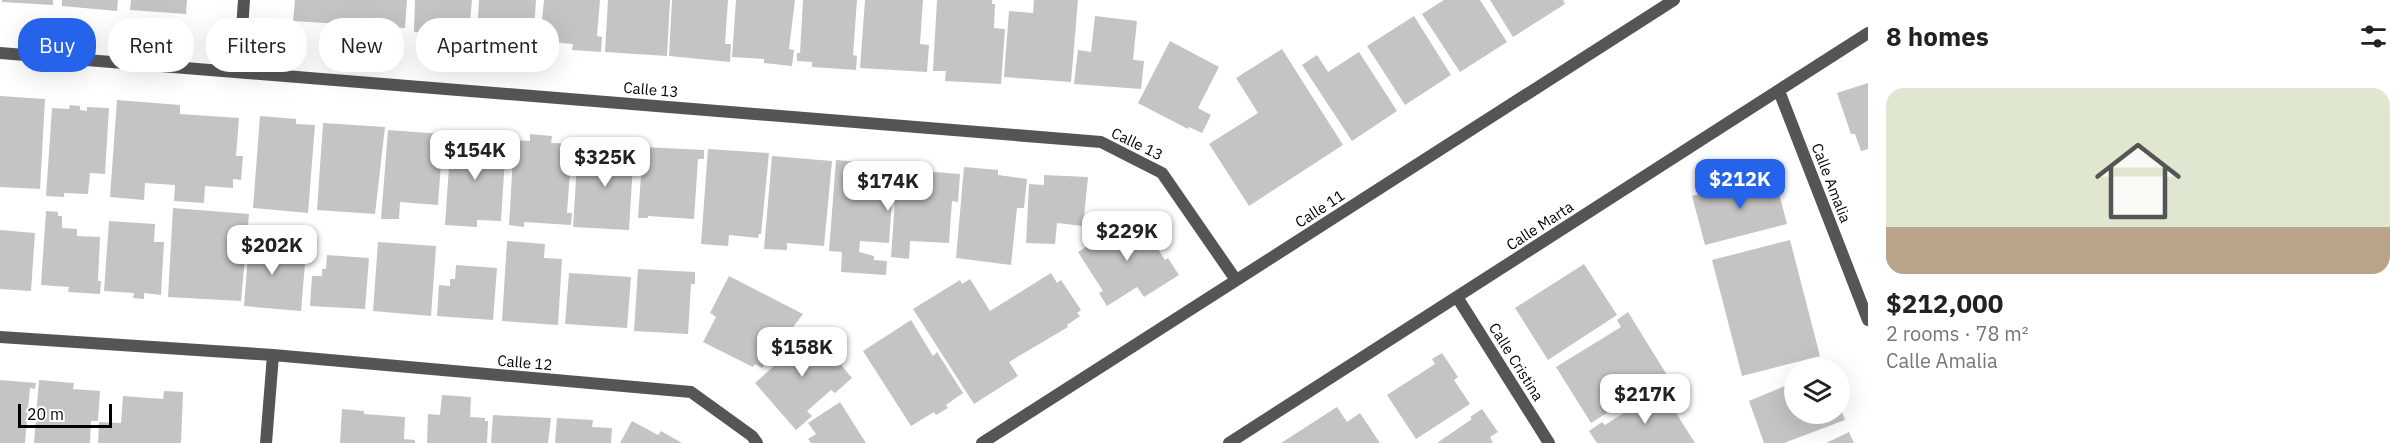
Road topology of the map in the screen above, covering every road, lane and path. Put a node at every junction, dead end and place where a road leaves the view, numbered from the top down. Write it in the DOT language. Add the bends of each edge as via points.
graph roads {
  1 [pos="244,0"];
  2 [pos="1674,0"];
  3 [pos="243,18"];
  4 [pos="1868,33"];
  5 [pos="0,53"];
  6 [pos="206,69"];
  7 [pos="239,72"];
  8 [pos="1779,90"];
  9 [pos="1236,280"];
  10 [pos="1457,297"];
  11 [pos="1868,320"];
  12 [pos="0,337"];
  13 [pos="273,356"];
  14 [pos="266,443"];
  15 [pos="757,443"];
  16 [pos="982,443"];
  17 [pos="1231,443"];
  18 [pos="1549,443"];
  1 -- 3 [label="street"];
  2 -- 9 [label="street, Calle 11"];
  4 -- 8 [label="street, Calle Marta"];
  5 -- 6 [label="street, Calle 13"];
  7 -- 9 [label="street, Calle 13" via="1101,142 1162,173"];
  8 -- 10 [label="street, Calle Marta"];
  8 -- 11 [label="street, Calle Amalia"];
  9 -- 16 [label="street, Calle 11"];
  10 -- 17 [label="street, Calle Marta"];
  10 -- 18 [label="street, Calle Cristina"];
  12 -- 13 [label="street, Calle 12"];
  13 -- 14 [label="street"];
  13 -- 15 [label="street, Calle 12" via="691,393"];
}
